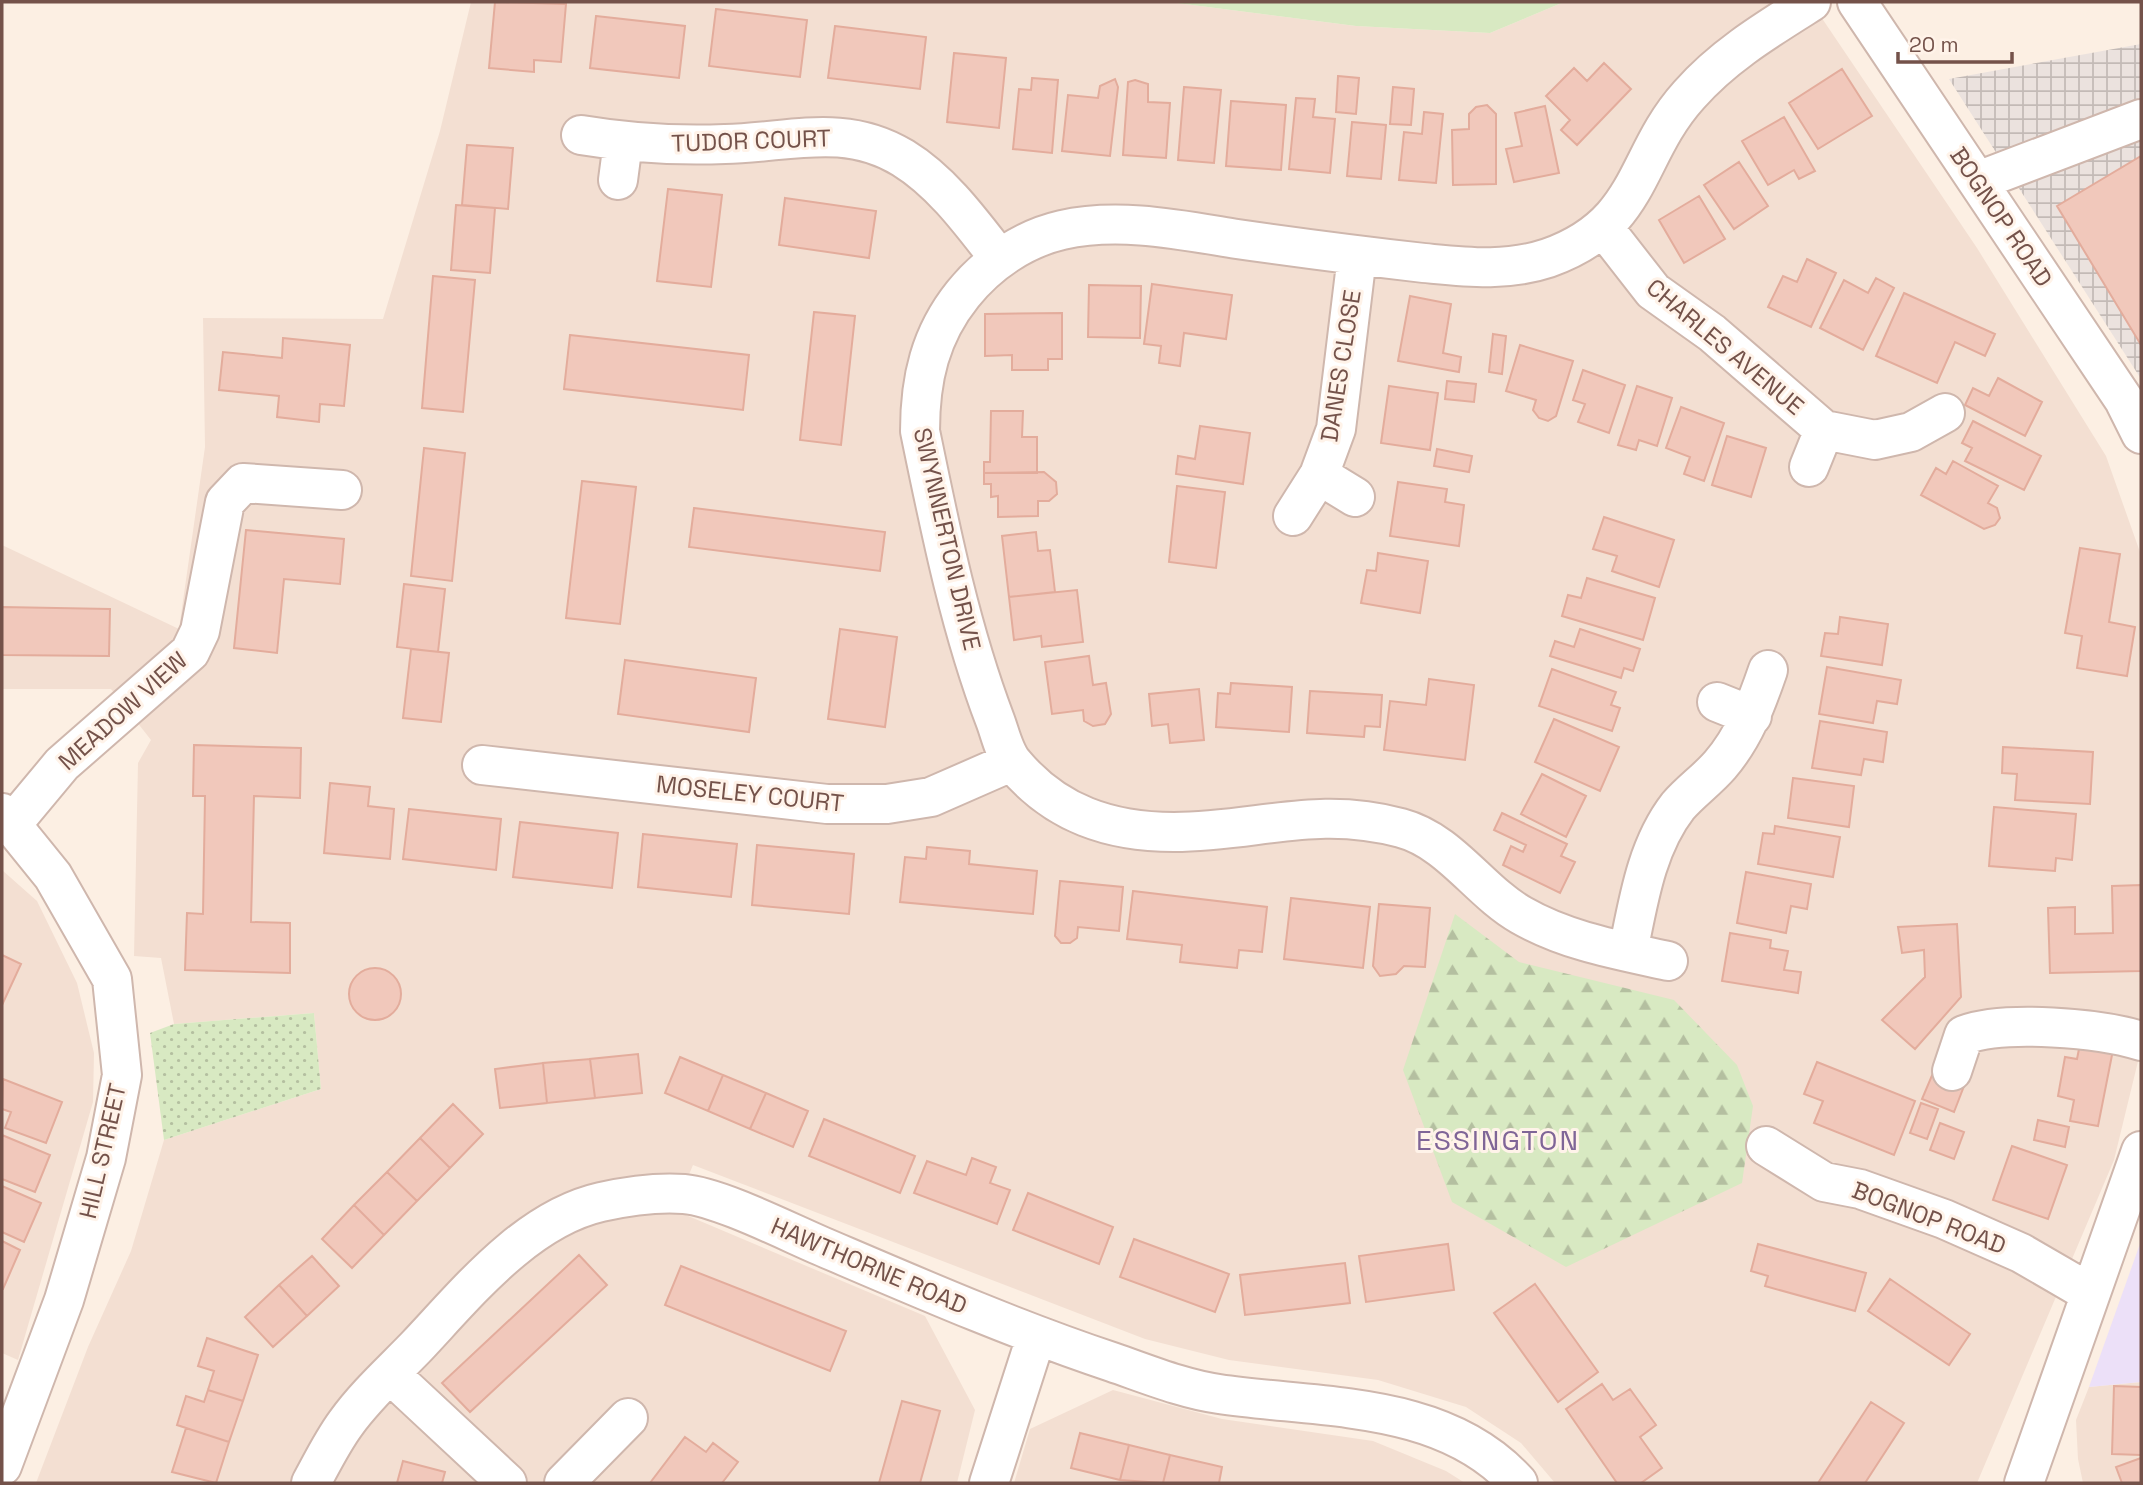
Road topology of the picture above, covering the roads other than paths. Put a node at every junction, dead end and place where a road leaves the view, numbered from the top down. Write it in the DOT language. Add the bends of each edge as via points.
graph roads {
  1 [pos="1811,2"];
  2 [pos="1857,2"];
  3 [pos="2141,119"];
  4 [pos="581,135"];
  5 [pos="623,142"];
  6 [pos="618,180"];
  7 [pos="1978,181"];
  8 [pos="1603,227"];
  9 [pos="1357,256"];
  10 [pos="999,258"];
  11 [pos="1945,413"];
  12 [pos="1824,430"];
  13 [pos="2141,434"];
  14 [pos="1809,467"];
  15 [pos="1319,475"];
  16 [pos="342,490"];
  17 [pos="1355,497"];
  18 [pos="1293,516"];
  19 [pos="1768,670"];
  20 [pos="1717,702"];
  21 [pos="1752,716"];
  22 [pos="1011,762"];
  23 [pos="482,765"];
  24 [pos="7,818"];
  25 [pos="1628,952"];
  26 [pos="1668,961"];
  27 [pos="2141,1041"];
  28 [pos="1952,1070"];
  29 [pos="1766,1146"];
  30 [pos="2141,1151"];
  31 [pos="2090,1293"];
  32 [pos="1036,1337"];
  33 [pos="390,1374"];
  34 [pos="628,1418"];
  35 [pos="6,1447"];
  36 [pos="311,1483"];
  37 [pos="507,1483"];
  38 [pos="564,1483"];
  39 [pos="989,1483"];
  40 [pos="1518,1483"];
  41 [pos="2024,1483"];
  1 -- 8 [label="street, SWYNNERTON DRIVE" via="1759,34 1688,95 1666,125 1624,205"];
  2 -- 7 [label="street, BOGNOP ROAD"];
  3 -- 7 [label="street"];
  4 -- 5 [label="street, TUDOR COURT"];
  5 -- 6 [label="street"];
  5 -- 10 [label="street, TUDOR COURT" via="730,144 802,135 872,143 931,178"];
  7 -- 13 [label="street, BOGNOP ROAD" via="2124,400"];
  8 -- 9 [label="street, SWYNNERTON DRIVE" via="1578,245 1518,266 1486,269"];
  8 -- 12 [label="street, CHARLES AVENUE" via="1653,291 1712,334"];
  9 -- 10 [label="street, SWYNNERTON DRIVE" via="1115,224 1060,230"];
  9 -- 15 [label="street, DANES CLOSE" via="1336,429"];
  10 -- 22 [label="street, SWYNNERTON DRIVE" via="973,282 938,334 926,363 920,431 978,675"];
  11 -- 12 [label="street, CHARLES AVENUE" via="1911,432 1875,440"];
  12 -- 14 [label="street, CHARLES AVENUE"];
  15 -- 17 [label="street, DANES CLOSE"];
  15 -- 18 [label="street, DANES CLOSE"];
  16 -- 24 [label="street, MEADOW VIEW" via="243,483 225,502 200,631 190,652"];
  19 -- 21 [label="street"];
  20 -- 21 [label="street"];
  21 -- 25 [label="street" via="1736,745 1678,807 1663,831 1646,872"];
  22 -- 23 [label="street, MOSELEY COURT" via="931,797 887,804 827,804"];
  22 -- 25 [label="street, SWYNNERTON DRIVE" via="1044,794 1086,820 1128,831 1177,832 1345,816 1404,828 1433,842 1520,915 1577,939"];
  24 -- 35 [label="street, HILL STREET" via="53,876 111,979 122,1074 106,1158 64,1300"];
  25 -- 26 [label="street, SWYNNERTON DRIVE"];
  27 -- 28 [label="street" via="2079,1030 1981,1029 1964,1035"];
  29 -- 31 [label="street, BOGNOP ROAD" via="1825,1182 1860,1189 1944,1219 2021,1253"];
  30 -- 31 [label="street"];
  31 -- 41 [label="street"];
  32 -- 33 [label="street, HAWTHORNE ROAD" via="747,1214 687,1194 644,1195 597,1203 551,1223 466,1295"];
  32 -- 39 [label="street"];
  32 -- 40 [label="street, HAWTHORNE ROAD" via="1205,1392 1360,1408 1422,1424 1465,1440"];
  33 -- 36 [label="street, HAWTHORNE ROAD" via="348,1420"];
  33 -- 37 [label="street"];
  34 -- 38 [label="street"];
}
